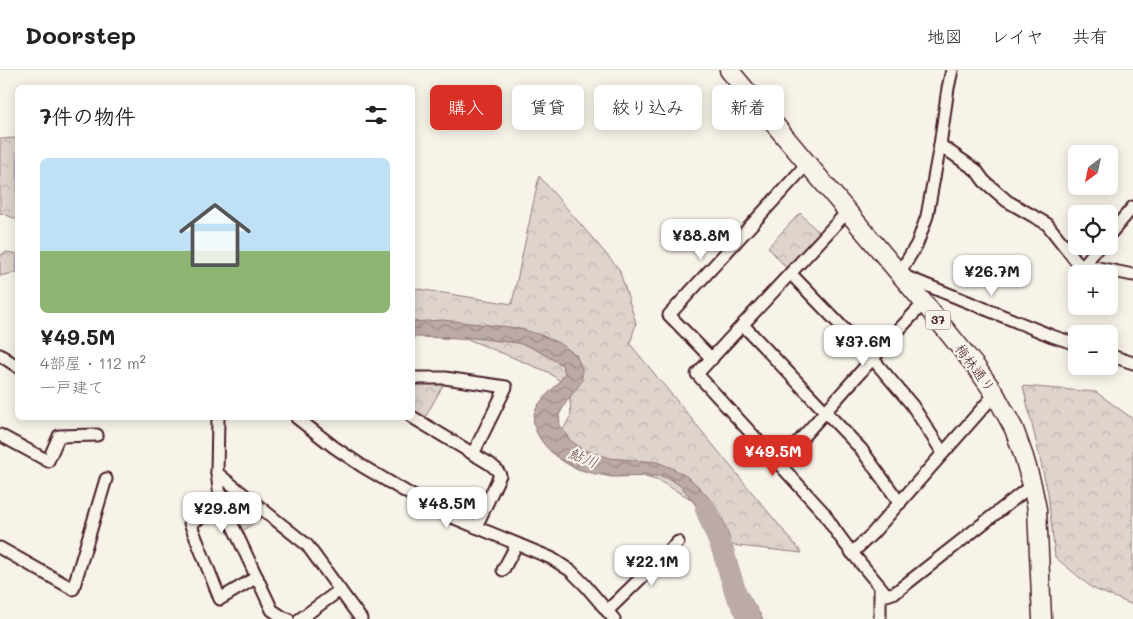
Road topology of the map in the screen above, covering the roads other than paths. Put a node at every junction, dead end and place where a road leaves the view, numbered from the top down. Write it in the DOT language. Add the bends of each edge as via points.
graph roads {
  1 [pos="952,70"];
  2 [pos="731,71"];
  3 [pos="940,145"];
  4 [pos="807,164"];
  5 [pos="1133,207"];
  6 [pos="847,212"];
  7 [pos="1118,224"];
  8 [pos="1092,255"];
  9 [pos="1077,262"];
  10 [pos="791,274"];
  11 [pos="899,274"];
  12 [pos="1133,275"];
  13 [pos="924,303"];
  14 [pos="743,325"];
  15 [pos="1068,341"];
  16 [pos="0,355"];
  17 [pos="872,358"];
  18 [pos="1118,358"];
  19 [pos="712,359"];
  20 [pos="1133,363"];
  21 [pos="15,365"];
  22 [pos="415,378"];
  23 [pos="995,394"];
  24 [pos="826,412"];
  25 [pos="218,420"];
  26 [pos="300,420"];
  27 [pos="415,420"];
  28 [pos="0,435"];
  29 [pos="97,435"];
  30 [pos="943,453"];
  31 [pos="473,454"];
  32 [pos="779,463"];
  33 [pos="217,472"];
  34 [pos="106,479"];
  35 [pos="1032,485"];
  36 [pos="900,503"];
  37 [pos="224,508"];
  38 [pos="476,526"];
  39 [pos="678,542"];
  40 [pos="517,544"];
  41 [pos="0,548"];
  42 [pos="852,553"];
  43 [pos="502,570"];
  44 [pos="257,577"];
  45 [pos="880,587"];
  46 [pos="340,590"];
  47 [pos="610,615"];
  48 [pos="288,619"];
  49 [pos="300,619"];
  50 [pos="361,619"];
  51 [pos="880,619"];
  52 [pos="1042,619"];
  1 -- 3 [label="street"];
  2 -- 4 [label="main road, 梅林通り / 37"];
  3 -- 9 [label="street" via="976,170 1007,201 1047,224"];
  3 -- 11 [label="street" via="927,216 917,244"];
  4 -- 6 [label="main road, 梅林通り / 37"];
  4 -- 19 [label="street" via="669,315"];
  5 -- 7 [label="street"];
  6 -- 10 [label="street"];
  6 -- 11 [label="main road, 梅林通り / 37"];
  8 -- 12 [label="street" via="1084,265"];
  10 -- 14 [label="street"];
  10 -- 17 [label="street"];
  11 -- 13 [label="main road, 梅林通り / 37"];
  11 -- 15 [label="street"];
  13 -- 17 [label="street"];
  13 -- 23 [label="main road, 梅林通り / 37"];
  14 -- 19 [label="street"];
  14 -- 24 [label="street"];
  16 -- 21 [label="street"];
  17 -- 24 [label="street"];
  17 -- 30 [label="street" via="912,406"];
  18 -- 20 [label="street"];
  19 -- 32 [label="street" via="697,374"];
  22 -- 31 [label="street" via="444,378 506,387"];
  23 -- 30 [label="street"];
  23 -- 35 [label="main road, 梅林通り / 37" via="1014,429"];
  24 -- 32 [label="street"];
  24 -- 36 [label="street" via="861,449"];
  25 -- 33 [label="street"];
  26 -- 38 [label="street" via="362,466 440,512"];
  27 -- 31 [label="street"];
  28 -- 29 [label="street" via="48,461 59,436"];
  30 -- 36 [label="street"];
  31 -- 38 [label="street" via="500,475"];
  32 -- 42 [label="street" via="824,513"];
  33 -- 37 [label="street"];
  33 -- 46 [label="street" via="307,544"];
  34 -- 41 [label="street" via="73,589"];
  35 -- 45 [label="street" via="896,592 887,595"];
  35 -- 52 [label="main road, 梅林通り / 37" via="1037,509"];
  36 -- 42 [label="street"];
  37 -- 44 [label="street"];
  37 -- 44 [label="street" via="190,523 220,599"];
  38 -- 40 [label="street"];
  39 -- 47 [label="street"];
  40 -- 43 [label="street"];
  40 -- 47 [label="street" via="551,558 571,571"];
  42 -- 45 [label="street"];
  44 -- 48 [label="street" via="272,610"];
  45 -- 51 [label="street"];
  46 -- 49 [label="street"];
  46 -- 50 [label="street"];
}
